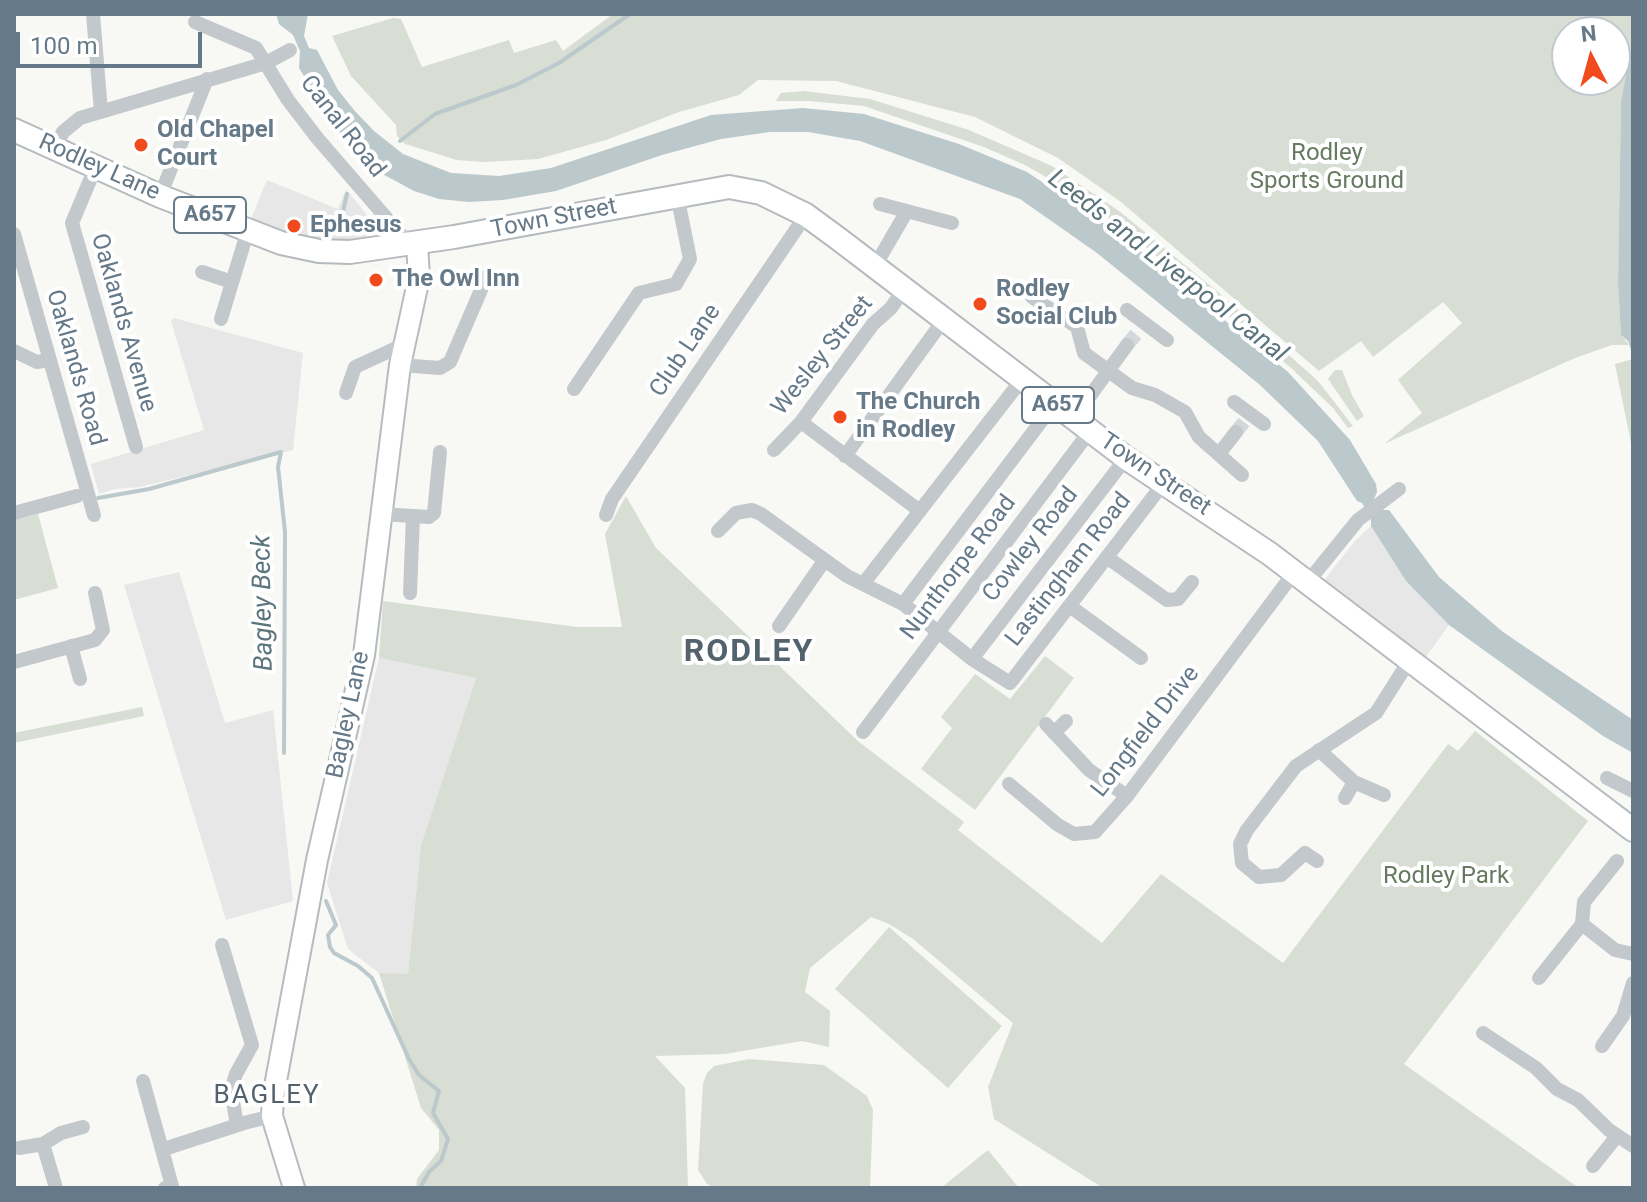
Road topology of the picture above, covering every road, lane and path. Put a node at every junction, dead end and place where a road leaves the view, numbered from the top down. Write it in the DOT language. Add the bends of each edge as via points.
graph roads {
  1 [pos="93,14"];
  2 [pos="195,22"];
  3 [pos="290,50"];
  4 [pos="266,63"];
  5 [pos="207,79"];
  6 [pos="101,112"];
  7 [pos="14,130"];
  8 [pos="55,148"];
  9 [pos="96,166"];
  10 [pos="677,195"];
  11 [pos="160,196"];
  12 [pos="880,204"];
  13 [pos="907,211"];
  14 [pos="806,215"];
  15 [pos="952,223"];
  16 [pos="248,230"];
  17 [pos="14,234"];
  18 [pos="413,244"];
  19 [pos="875,266"];
  20 [pos="202,272"];
  21 [pos="487,276"];
  22 [pos="232,282"];
  23 [pos="904,289"];
  24 [pos="1032,297"];
  25 [pos="1127,310"];
  26 [pos="945,318"];
  27 [pos="221,319"];
  28 [pos="1167,340"];
  29 [pos="405,344"];
  30 [pos="1127,345"];
  31 [pos="14,351"];
  32 [pos="50,360"];
  33 [pos="400,365"];
  34 [pos="1109,371"];
  35 [pos="1023,378"];
  36 [pos="574,389"];
  37 [pos="346,393"];
  38 [pos="1234,402"];
  39 [pos="1055,403"];
  40 [pos="801,422"];
  41 [pos="1243,423"];
  42 [pos="1082,424"];
  43 [pos="1264,424"];
  44 [pos="136,447"];
  45 [pos="774,450"];
  46 [pos="440,452"];
  47 [pos="1219,454"];
  48 [pos="845,456"];
  49 [pos="1126,458"];
  50 [pos="1242,475"];
  51 [pos="1163,484"];
  52 [pos="1399,489"];
  53 [pos="77,496"];
  54 [pos="920,511"];
  55 [pos="14,513"];
  56 [pos="380,514"];
  57 [pos="94,515"];
  58 [pos="606,515"];
  59 [pos="413,517"];
  60 [pos="718,531"];
  61 [pos="1108,558"];
  62 [pos="824,561"];
  63 [pos="1300,578"];
  64 [pos="1192,582"];
  65 [pos="863,584"];
  66 [pos="95,593"];
  67 [pos="410,593"];
  68 [pos="903,604"];
  69 [pos="1071,607"];
  70 [pos="779,626"];
  71 [pos="938,632"];
  72 [pos="71,646"];
  73 [pos="1141,658"];
  74 [pos="972,659"];
  75 [pos="1409,661"];
  76 [pos="14,662"];
  77 [pos="80,679"];
  78 [pos="1066,721"];
  79 [pos="863,732"];
  80 [pos="1319,750"];
  81 [pos="1607,778"];
  82 [pos="1354,782"];
  83 [pos="1019,786"];
  84 [pos="1633,791"];
  85 [pos="1384,795"];
  86 [pos="1127,796"];
  87 [pos="1345,798"];
  88 [pos="1631,821"];
  89 [pos="1317,861"];
  90 [pos="1617,861"];
  91 [pos="1582,924"];
  92 [pos="222,945"];
  93 [pos="1633,954"];
  94 [pos="1539,978"];
  95 [pos="1633,987"];
  96 [pos="1483,1033"];
  97 [pos="1602,1046"];
  98 [pos="143,1081"];
  99 [pos="272,1116"];
  100 [pos="237,1125"];
  101 [pos="83,1127"];
  102 [pos="1617,1136"];
  103 [pos="43,1144"];
  104 [pos="1633,1146"];
  105 [pos="19,1148"];
  106 [pos="164,1149"];
  107 [pos="1593,1166"];
  108 [pos="288,1186"];
  109 [pos="170,1187"];
  110 [pos="56,1188"];
  1 -- 6 [label="street"];
  2 -- 4 [label="street, Canal Road" via="256,48"];
  3 -- 4 [label="street"];
  4 -- 5 [label="street"];
  4 -- 18 [label="street, Canal Road" via="318,139"];
  5 -- 6 [label="street"];
  5 -- 11 [label="street"];
  6 -- 8 [label="street" via="70,124"];
  7 -- 8 [label="main road, Rodley Lane / A657"];
  8 -- 9 [label="main road, Rodley Lane / A657"];
  9 -- 11 [label="main road, Rodley Lane / A657"];
  9 -- 44 [label="street, Oaklands Avenue" via="72,223"];
  10 -- 14 [label="main road, Town Street / A657" via="729,187 761,193"];
  10 -- 18 [label="main road, Town Street / A657"];
  10 -- 36 [label="street" via="690,259 676,284 639,293"];
  11 -- 16 [label="main road, Rodley Lane / A657"];
  12 -- 13 [label="street"];
  13 -- 15 [label="street"];
  13 -- 19 [label="street"];
  14 -- 19 [label="main road, Town Street / A657"];
  14 -- 58 [label="street, Club Lane"];
  16 -- 18 [label="main road, Rodley Lane / A657" via="319,251"];
  16 -- 22 [label="street"];
  17 -- 32 [label="street, Oaklands Road"];
  18 -- 29 [label="street, Bagley Lane" via="419,278"];
  19 -- 23 [label="main road, Town Street / A657"];
  20 -- 22 [label="street"];
  21 -- 33 [label="street" via="450,362 440,368"];
  22 -- 27 [label="street"];
  23 -- 26 [label="main road, Town Street / A657"];
  23 -- 40 [label="street, Wesley Street"];
  24 -- 34 [label="street" via="1077,327 1084,353"];
  25 -- 28 [label="street" via="1141,328"];
  26 -- 35 [label="main road, Town Street / A657"];
  26 -- 48 [label="street"];
  29 -- 33 [label="street, Bagley Lane"];
  29 -- 37 [label="street" via="355,367"];
  30 -- 34 [label="street, Nunthorpe Road"];
  31 -- 32 [label="street" via="37,362"];
  32 -- 57 [label="street, Oaklands Road"];
  33 -- 56 [label="street, Bagley Lane"];
  34 -- 42 [label="street, Nunthorpe Road"];
  34 -- 47 [label="street" via="1132,388 1185,412 1199,437"];
  35 -- 39 [label="main road, Town Street / A657"];
  35 -- 54 [label="street"];
  38 -- 41 [label="street"];
  39 -- 42 [label="main road, Town Street / A657"];
  39 -- 68 [label="street"];
  40 -- 45 [label="street, Wesley Street"];
  40 -- 48 [label="street"];
  41 -- 43 [label="street"];
  41 -- 47 [label="street"];
  42 -- 49 [label="main road, Town Street / A657"];
  42 -- 71 [label="street, Nunthorpe Road"];
  46 -- 59 [label="street" via="434,513"];
  47 -- 50 [label="street"];
  48 -- 54 [label="street"];
  49 -- 51 [label="main road, Town Street / A657"];
  49 -- 74 [label="street, Cowley Road"];
  51 -- 61 [label="street, Lastingham Road"];
  51 -- 63 [label="main road, Town Street / A657"];
  52 -- 63 [label="street, Longfield Drive" via="1358,520"];
  53 -- 55 [label="street"];
  54 -- 65 [label="street"];
  56 -- 59 [label="street"];
  56 -- 99 [label="street, Bagley Lane" via="364,655 317,860"];
  59 -- 67 [label="street"];
  60 -- 62 [label="street" via="736,513 752,510"];
  61 -- 64 [label="street" via="1167,600 1178,599"];
  61 -- 69 [label="street, Lastingham Road"];
  62 -- 65 [label="street"];
  62 -- 70 [label="street"];
  63 -- 75 [label="main road, Town Street / A657"];
  63 -- 86 [label="street, Longfield Drive"];
  65 -- 68 [label="street"];
  66 -- 72 [label="street" via="103,630 95,640"];
  68 -- 71 [label="street"];
  69 -- 73 [label="street"];
  69 -- 74 [label="street, Lastingham Road" via="1010,683"];
  71 -- 74 [label="street"];
  71 -- 79 [label="street, Nunthorpe Road"];
  72 -- 76 [label="street"];
  72 -- 77 [label="street"];
  75 -- 80 [label="street" via="1376,713"];
  75 -- 88 [label="main road, Town Street / A657"];
  78 -- 86 [label="street" via="1050,728 1089,770"];
  80 -- 82 [label="street"];
  80 -- 89 [label="street" via="1296,766 1240,844 1242,863 1259,877 1281,875 1305,853"];
  81 -- 84 [label="street"];
  82 -- 85 [label="street"];
  82 -- 87 [label="street"];
  83 -- 86 [label="street, Longfield Drive" via="1074,834 1095,832"];
  90 -- 91 [label="street" via="1584,902"];
  91 -- 93 [label="street" via="1615,950"];
  91 -- 94 [label="street"];
  92 -- 100 [label="street" via="252,1045 231,1090"];
  95 -- 97 [label="street" via="1623,1016"];
  96 -- 102 [label="street" via="1578,1100"];
  98 -- 106 [label="street"];
  99 -- 100 [label="street"];
  99 -- 108 [label="street, Bagley Lane"];
  100 -- 106 [label="street"];
  101 -- 103 [label="street"];
  102 -- 104 [label="street"];
  102 -- 107 [label="street"];
  103 -- 105 [label="street"];
  103 -- 110 [label="street"];
  106 -- 109 [label="street"];
}
